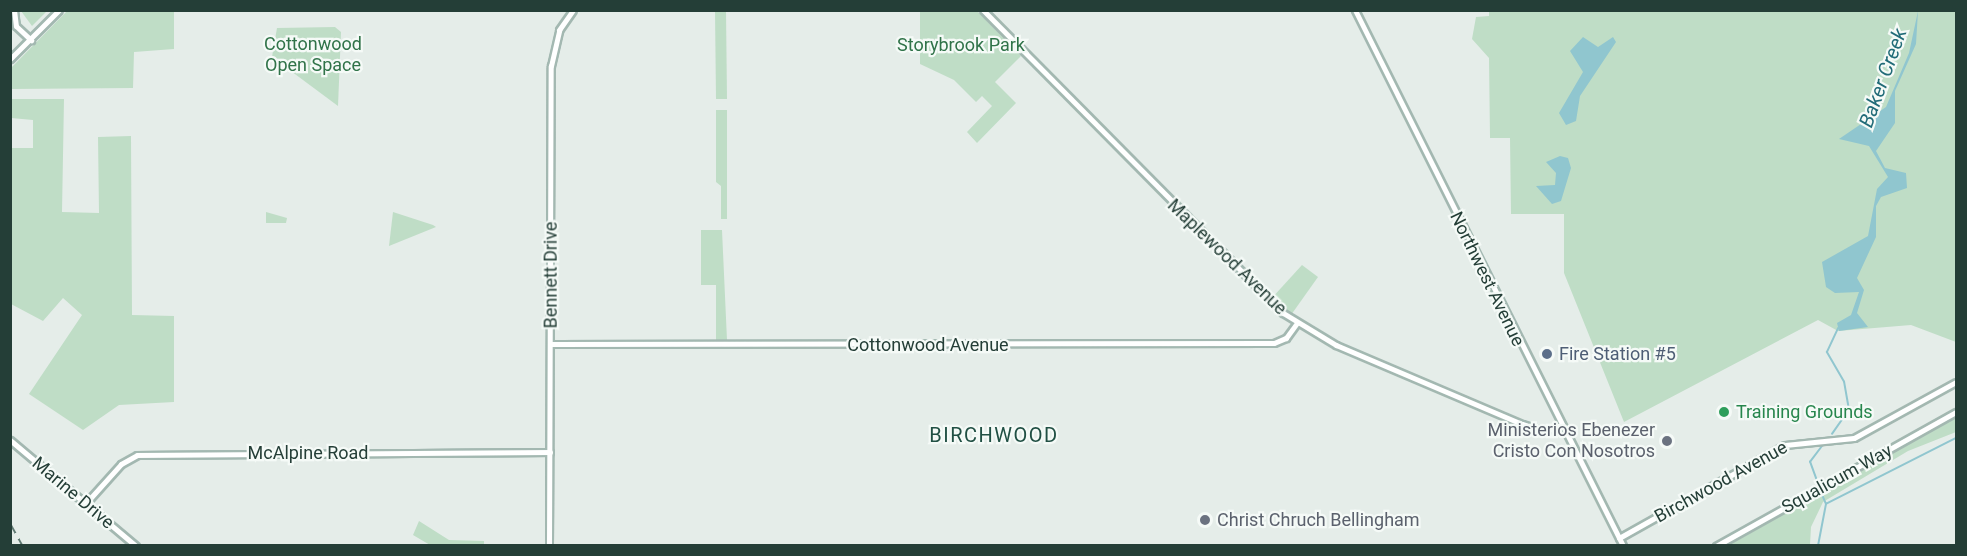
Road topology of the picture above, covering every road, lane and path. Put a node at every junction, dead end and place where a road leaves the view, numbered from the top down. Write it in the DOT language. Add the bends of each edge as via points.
graph roads {
  1 [pos="14,10"];
  2 [pos="60,10"];
  3 [pos="573,10"];
  4 [pos="983,10"];
  5 [pos="1355,10"];
  6 [pos="31,40"];
  7 [pos="10,59"];
  8 [pos="1297,323"];
  9 [pos="551,344"];
  10 [pos="1956,382"];
  11 [pos="1956,412"];
  12 [pos="1559,426"];
  13 [pos="10,440"];
  14 [pos="550,452"];
  15 [pos="86,503"];
  16 [pos="1619,538"];
  17 [pos="136,546"];
  18 [pos="549,546"];
  19 [pos="1623,546"];
  20 [pos="1716,546"];
  1 -- 6 [label="street" via="16,26"];
  2 -- 6 [label="street"];
  3 -- 9 [label="street, Bennett Drive" via="559,30 551,66"];
  4 -- 8 [label="street, Maplewood Avenue" via="1258,293"];
  5 -- 12 [label="street, Northwest Avenue"];
  6 -- 7 [label="street"];
  8 -- 9 [label="street, Cottonwood Avenue" via="1286,338 1275,343"];
  8 -- 12 [label="street, Maplewood Avenue" via="1522,424 1545,431"];
  9 -- 14 [label="street, Bennett Drive"];
  10 -- 16 [label="street, Birchwood Avenue" via="1854,438 1785,446"];
  11 -- 20 [label="street, Squalicum Way"];
  12 -- 16 [label="street, Northwest Avenue"];
  13 -- 15 [label="street, Marine Drive"];
  14 -- 15 [label="street, McAlpine Road" via="137,455 121,464"];
  14 -- 18 [label="street, Bennett Drive"];
  15 -- 17 [label="street, Marine Drive"];
  16 -- 19 [label="street, Northwest Avenue"];
}
